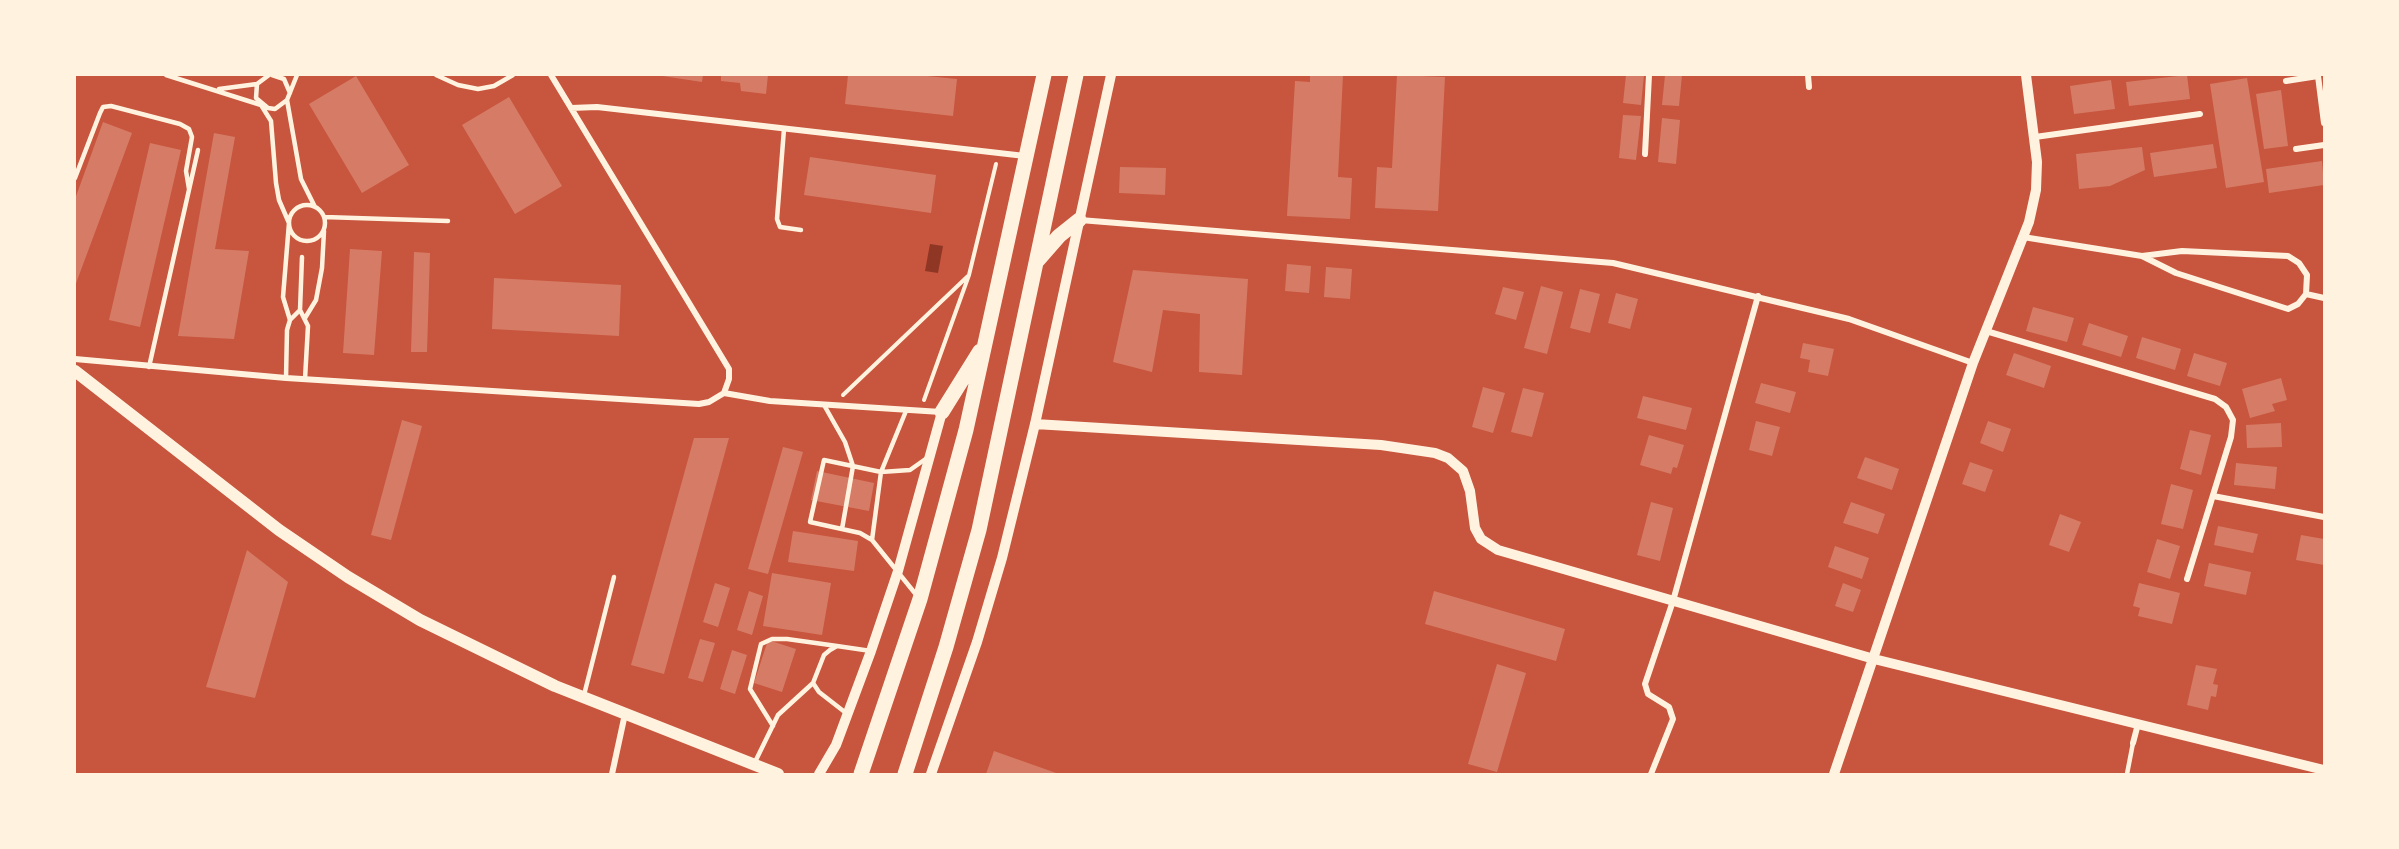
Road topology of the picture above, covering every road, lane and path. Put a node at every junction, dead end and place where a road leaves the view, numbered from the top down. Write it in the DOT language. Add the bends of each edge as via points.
graph roads {
  1 [pos="166,75"];
  2 [pos="271,75"];
  3 [pos="297,75"];
  4 [pos="436,75"];
  5 [pos="513,75"];
  6 [pos="551,75"];
  7 [pos="1044,75"];
  8 [pos="1076,75"];
  9 [pos="1111,75"];
  10 [pos="1649,75"];
  11 [pos="1808,75"];
  12 [pos="2026,75"];
  13 [pos="2286,81"];
  14 [pos="257,84"];
  15 [pos="1809,87"];
  16 [pos="217,90"];
  17 [pos="290,93"];
  18 [pos="287,100"];
  19 [pos="261,105"];
  20 [pos="571,108"];
  21 [pos="2200,114"];
  22 [pos="2324,122"];
  23 [pos="784,129"];
  24 [pos="2035,137"];
  25 [pos="2324,145"];
  26 [pos="2296,148"];
  27 [pos="198,150"];
  28 [pos="999,153"];
  29 [pos="1645,154"];
  30 [pos="1028,157"];
  31 [pos="75,178"];
  32 [pos="189,189"];
  33 [pos="315,207"];
  34 [pos="324,217"];
  35 [pos="1079,220"];
  36 [pos="448,221"];
  37 [pos="289,223"];
  38 [pos="324,230"];
  39 [pos="801,230"];
  40 [pos="2023,237"];
  41 [pos="2142,256"];
  42 [pos="302,257"];
  43 [pos="1036,263"];
  44 [pos="969,275"];
  45 [pos="2306,294"];
  46 [pos="1758,296"];
  47 [pos="2324,298"];
  48 [pos="300,310"];
  49 [pos="305,318"];
  50 [pos="290,320"];
  51 [pos="1986,332"];
  52 [pos="987,341"];
  53 [pos="75,359"];
  54 [pos="1973,363"];
  55 [pos="148,367"];
  56 [pos="75,371"];
  57 [pos="286,378"];
  58 [pos="305,379"];
  59 [pos="724,393"];
  60 [pos="824,405"];
  61 [pos="832,405"];
  62 [pos="906,411"];
  63 [pos="919,412"];
  64 [pos="942,412"];
  65 [pos="1035,424"];
  66 [pos="929,457"];
  67 [pos="853,466"];
  68 [pos="881,472"];
  69 [pos="2213,496"];
  70 [pos="2324,517"];
  71 [pos="842,529"];
  72 [pos="872,540"];
  73 [pos="898,571"];
  74 [pos="614,577"];
  75 [pos="2187,579"];
  76 [pos="920,599"];
  77 [pos="1673,601"];
  78 [pos="837,646"];
  79 [pos="871,651"];
  80 [pos="1874,659"];
  81 [pos="813,683"];
  82 [pos="583,697"];
  83 [pos="625,714"];
  84 [pos="848,714"];
  85 [pos="2138,724"];
  86 [pos="773,726"];
  87 [pos="2133,743"];
  88 [pos="754,765"];
  89 [pos="2324,770"];
  90 [pos="612,774"];
  91 [pos="778,774"];
  92 [pos="819,774"];
  93 [pos="861,774"];
  94 [pos="905,774"];
  95 [pos="931,774"];
  96 [pos="1651,774"];
  97 [pos="1834,774"];
  98 [pos="2127,774"];
  1 -- 16 [label="lane"];
  2 -- 14 [label="lane"];
  2 -- 17 [label="lane" via="284,79"];
  3 -- 17 [label="lane"];
  4 -- 5 [label="lane" via="458,85 478,88 494,86"];
  6 -- 20 [label="street"];
  7 -- 30 [label="main road"];
  8 -- 43 [label="main road"];
  9 -- 35 [label="street"];
  10 -- 29 [label="street"];
  11 -- 15 [label="street"];
  12 -- 24 [label="street"];
  13 -- 22 [label="street" via="2318,76"];
  14 -- 16 [label="lane"];
  14 -- 19 [label="lane" via="255,91"];
  16 -- 19 [label="lane"];
  17 -- 18 [label="lane"];
  18 -- 19 [label="lane" via="275,109"];
  18 -- 33 [label="lane" via="301,179"];
  19 -- 37 [label="lane" via="271,121 276,183"];
  20 -- 23 [label="street" via="597,107"];
  20 -- 59 [label="street" via="729,369"];
  21 -- 24 [label="street"];
  23 -- 28 [label="street"];
  23 -- 39 [label="lane" via="777,219 780,227"];
  24 -- 40 [label="street" via="2036,190"];
  25 -- 26 [label="street"];
  27 -- 32 [label="lane"];
  28 -- 30 [label="street"];
  28 -- 44 [label="path"];
  30 -- 52 [label="main road"];
  31 -- 32 [label="lane" via="103,107 111,106 189,129"];
  32 -- 55 [label="lane"];
  33 -- 34 [label="lane"];
  33 -- 37 [label="lane" via="301,206"];
  34 -- 36 [label="lane"];
  34 -- 38 [label="lane"];
  35 -- 43 [label="main road"];
  35 -- 46 [label="street" via="1581,259 1641,268"];
  35 -- 65 [label="street"];
  37 -- 38 [label="lane" via="294,236 307,241"];
  37 -- 50 [label="lane" via="283,297"];
  38 -- 49 [label="lane" via="316,300"];
  40 -- 41 [label="street"];
  40 -- 51 [label="street"];
  41 -- 45 [label="street" via="2176,273 2288,309"];
  41 -- 45 [label="street" via="2182,251 2288,256 2307,275"];
  42 -- 48 [label="lane"];
  43 -- 94 [label="main road" via="979,530"];
  44 -- 61 [label="path"];
  44 -- 63 [label="path"];
  45 -- 47 [label="street"];
  46 -- 54 [label="street" via="1882,329"];
  46 -- 77 [label="street"];
  48 -- 49 [label="lane"];
  48 -- 50 [label="lane"];
  49 -- 58 [label="lane"];
  50 -- 57 [label="lane"];
  51 -- 54 [label="street"];
  51 -- 69 [label="street" via="2221,402 2230,413 2233,428"];
  52 -- 64 [label="main road"];
  52 -- 76 [label="main road"];
  53 -- 55 [label="street"];
  54 -- 80 [label="street"];
  55 -- 57 [label="street"];
  56 -- 82 [label="main road" via="245,505 348,577 465,644"];
  57 -- 58 [label="street"];
  58 -- 59 [label="street" via="699,404"];
  59 -- 60 [label="street"];
  60 -- 61 [label="street"];
  60 -- 67 [label="lane" via="845,442"];
  61 -- 62 [label="street"];
  62 -- 63 [label="street"];
  62 -- 68 [label="lane"];
  63 -- 64 [label="street"];
  64 -- 66 [label="street"];
  65 -- 77 [label="street" via="1380,445 1435,453 1463,471 1475,528 1489,545"];
  65 -- 95 [label="street" via="989,602"];
  66 -- 68 [label="lane" via="910,470"];
  66 -- 73 [label="street"];
  67 -- 68 [label="lane"];
  67 -- 71 [label="lane"];
  67 -- 71 [label="lane" via="824,460 810,522"];
  68 -- 72 [label="lane"];
  69 -- 70 [label="street"];
  69 -- 75 [label="street"];
  71 -- 72 [label="lane"];
  72 -- 73 [label="lane"];
  73 -- 76 [label="lane"];
  73 -- 79 [label="street"];
  74 -- 82 [label="lane"];
  76 -- 93 [label="main road"];
  77 -- 80 [label="street"];
  77 -- 96 [label="street" via="1645,684 1648,694 1669,707 1673,719"];
  78 -- 79 [label="lane"];
  78 -- 81 [label="lane" via="825,655"];
  78 -- 86 [label="lane" via="787,639 761,644 750,689"];
  79 -- 84 [label="street"];
  80 -- 85 [label="street"];
  80 -- 97 [label="street"];
  81 -- 84 [label="lane"];
  81 -- 86 [label="lane" via="785,707"];
  82 -- 83 [label="main road"];
  83 -- 88 [label="main road"];
  83 -- 90 [label="street"];
  84 -- 92 [label="street"];
  85 -- 87 [label="street"];
  85 -- 89 [label="street"];
  86 -- 88 [label="lane"];
  87 -- 98 [label="lane"];
  88 -- 91 [label="main road"];
}
